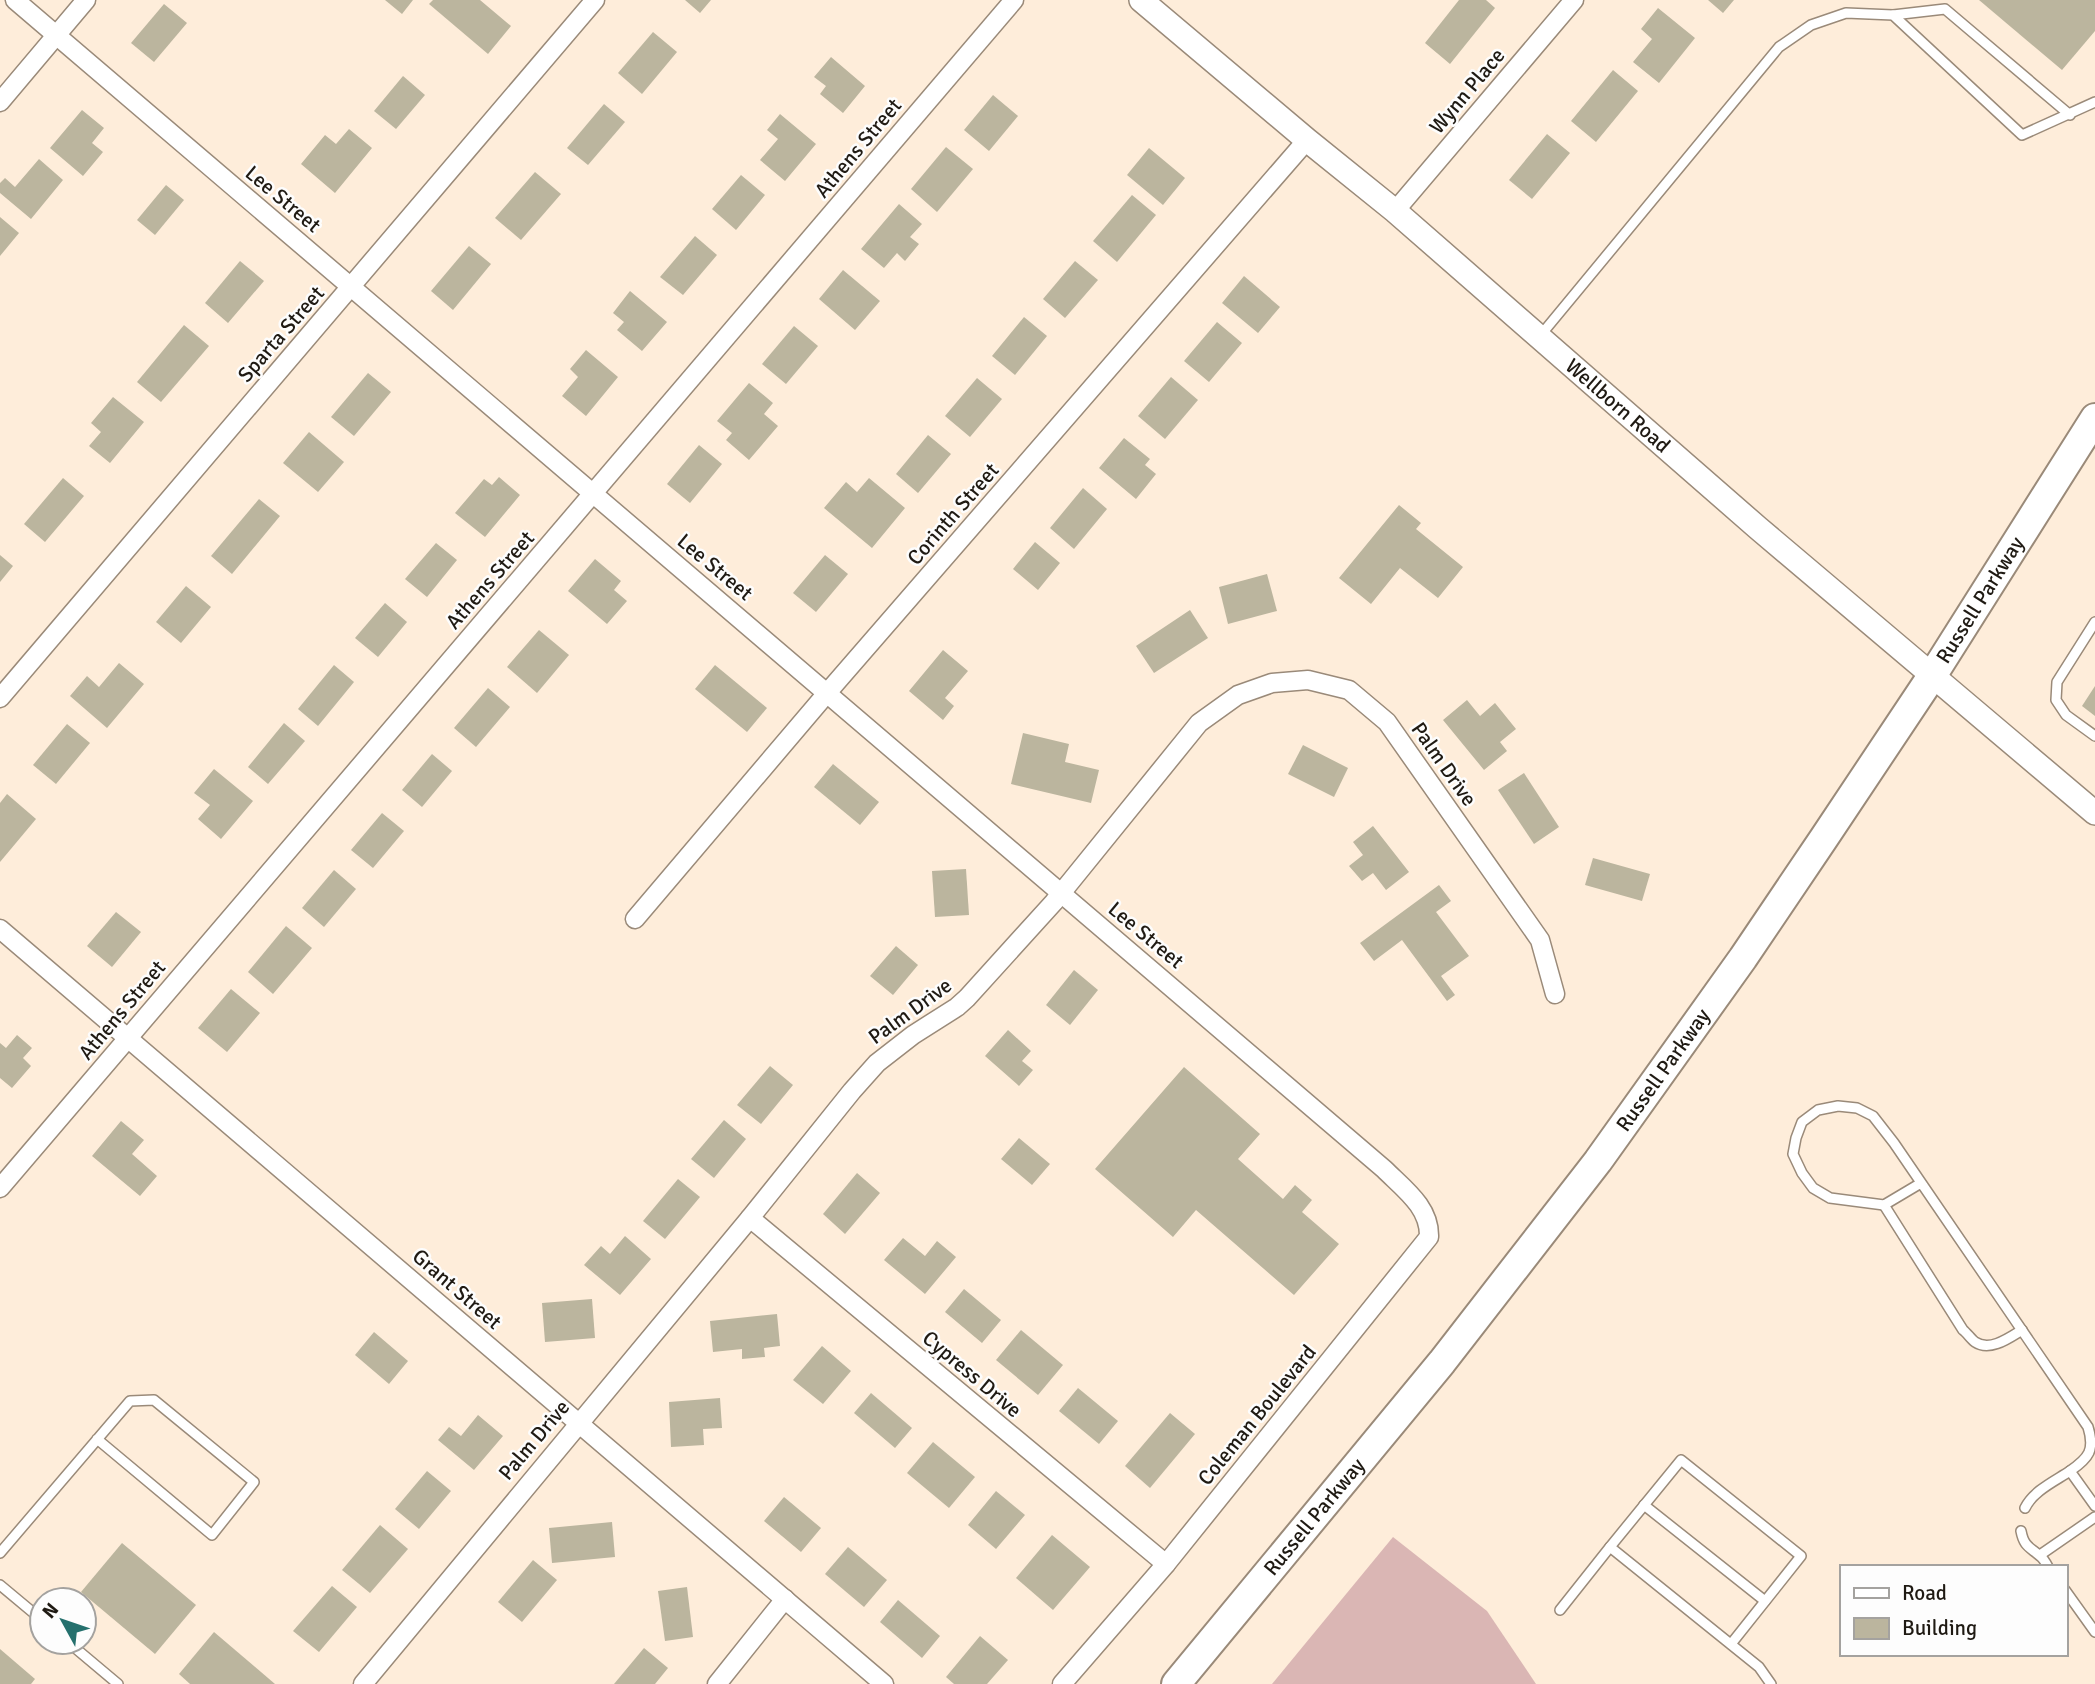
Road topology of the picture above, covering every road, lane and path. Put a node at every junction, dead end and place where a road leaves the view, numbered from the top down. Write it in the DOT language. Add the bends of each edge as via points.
graph roads {
  1 [pos="15,0"];
  2 [pos="86,0"];
  3 [pos="595,0"];
  4 [pos="1014,0"];
  5 [pos="1141,0"];
  6 [pos="1574,0"];
  7 [pos="1893,15"];
  8 [pos="57,35"];
  9 [pos="0,102"];
  10 [pos="2095,102"];
  11 [pos="2070,114"];
  12 [pos="1307,140"];
  13 [pos="1395,211"];
  14 [pos="351,287"];
  15 [pos="1539,337"];
  16 [pos="2095,418"];
  17 [pos="594,494"];
  18 [pos="2095,622"];
  19 [pos="1932,676"];
  20 [pos="827,693"];
  21 [pos="0,698"];
  22 [pos="2095,736"];
  23 [pos="2095,813"];
  24 [pos="1062,893"];
  25 [pos="635,919"];
  26 [pos="0,929"];
  27 [pos="1555,994"];
  28 [pos="128,1038"];
  29 [pos="1384,1168"];
  30 [pos="1921,1183"];
  31 [pos="0,1188"];
  32 [pos="1884,1205"];
  33 [pos="750,1219"];
  34 [pos="2022,1330"];
  35 [pos="578,1423"];
  36 [pos="97,1439"];
  37 [pos="2070,1471"];
  38 [pos="1644,1505"];
  39 [pos="2095,1506"];
  40 [pos="2025,1508"];
  41 [pos="2095,1517"];
  42 [pos="2021,1531"];
  43 [pos="1611,1547"];
  44 [pos="0,1553"];
  45 [pos="2040,1555"];
  46 [pos="1166,1564"];
  47 [pos="2047,1565"];
  48 [pos="0,1585"];
  49 [pos="2067,1593"];
  50 [pos="785,1599"];
  51 [pos="1765,1601"];
  52 [pos="28,1608"];
  53 [pos="1560,1610"];
  54 [pos="2095,1632"];
  55 [pos="1731,1644"];
  56 [pos="85,1656"];
  57 [pos="118,1684"];
  58 [pos="363,1684"];
  59 [pos="717,1684"];
  60 [pos="884,1684"];
  61 [pos="1062,1684"];
  62 [pos="1176,1684"];
  63 [pos="1771,1684"];
  1 -- 8 [label="street, Lee Street"];
  2 -- 8 [label="street"];
  3 -- 14 [label="street, Sparta Street"];
  4 -- 17 [label="street, Athens Street"];
  5 -- 12 [label="street, Wellborn Road"];
  6 -- 13 [label="street, Wynn Place"];
  7 -- 11 [label="lane" via="1945,9"];
  7 -- 11 [label="lane" via="2022,135"];
  7 -- 15 [label="lane" via="1846,13 1811,25 1779,47"];
  8 -- 9 [label="street"];
  8 -- 14 [label="street, Lee Street"];
  10 -- 11 [label="lane"];
  12 -- 13 [label="street, Wellborn Road"];
  12 -- 20 [label="street, Corinth Street"];
  13 -- 15 [label="street, Wellborn Road"];
  14 -- 17 [label="street, Lee Street"];
  14 -- 21 [label="street, Sparta Street"];
  15 -- 19 [label="street, Wellborn Road"];
  16 -- 19 [label="main road, Russell Parkway"];
  17 -- 20 [label="street, Lee Street"];
  17 -- 28 [label="street, Athens Street"];
  18 -- 22 [label="lane" via="2057,682 2056,701 2066,715"];
  19 -- 23 [label="street, Wellborn Road"];
  19 -- 62 [label="main road, Russell Parkway" via="1743,958 1598,1161 1442,1362"];
  20 -- 24 [label="street, Lee Street"];
  20 -- 25 [label="street, Corinth Street"];
  24 -- 27 [label="street, Palm Drive" via="1199,723 1238,695 1272,683 1308,680 1349,690 1387,722 1540,940"];
  24 -- 29 [label="street, Lee Street"];
  24 -- 33 [label="street, Palm Drive" via="967,998 877,1063"];
  26 -- 28 [label="street, Grant Street"];
  28 -- 31 [label="street, Athens Street"];
  28 -- 35 [label="street, Grant Street"];
  29 -- 46 [label="street, Coleman Boulevard" via="1421,1206 1430,1224 1429,1237"];
  30 -- 32 [label="lane"];
  30 -- 32 [label="lane" via="1873,1116 1838,1106 1818,1110 1802,1122 1793,1154 1813,1188 1830,1198"];
  30 -- 34 [label="lane"];
  32 -- 34 [label="lane" via="1976,1343 2001,1343"];
  33 -- 35 [label="street, Palm Drive"];
  33 -- 46 [label="street, Cypress Drive"];
  34 -- 37 [label="lane" via="2093,1438 2085,1461"];
  35 -- 50 [label="street, Grant Street"];
  35 -- 58 [label="street, Palm Drive"];
  36 -- 36 [label="lane" via="130,1401 153,1400 254,1482 212,1535"];
  36 -- 44 [label="lane"];
  37 -- 39 [label="lane"];
  37 -- 40 [label="lane" via="2038,1492"];
  38 -- 43 [label="lane"];
  38 -- 51 [label="lane"];
  38 -- 51 [label="lane" via="1681,1460 1801,1556"];
  41 -- 45 [label="lane"];
  42 -- 45 [label="lane" via="2023,1540"];
  43 -- 53 [label="lane"];
  43 -- 55 [label="lane"];
  45 -- 47 [label="lane"];
  46 -- 61 [label="street, Coleman Boulevard"];
  48 -- 52 [label="lane"];
  49 -- 54 [label="lane"];
  50 -- 59 [label="street"];
  50 -- 60 [label="street, Grant Street"];
  51 -- 55 [label="lane"];
  55 -- 63 [label="lane" via="1759,1667"];
  56 -- 57 [label="lane"];
}
